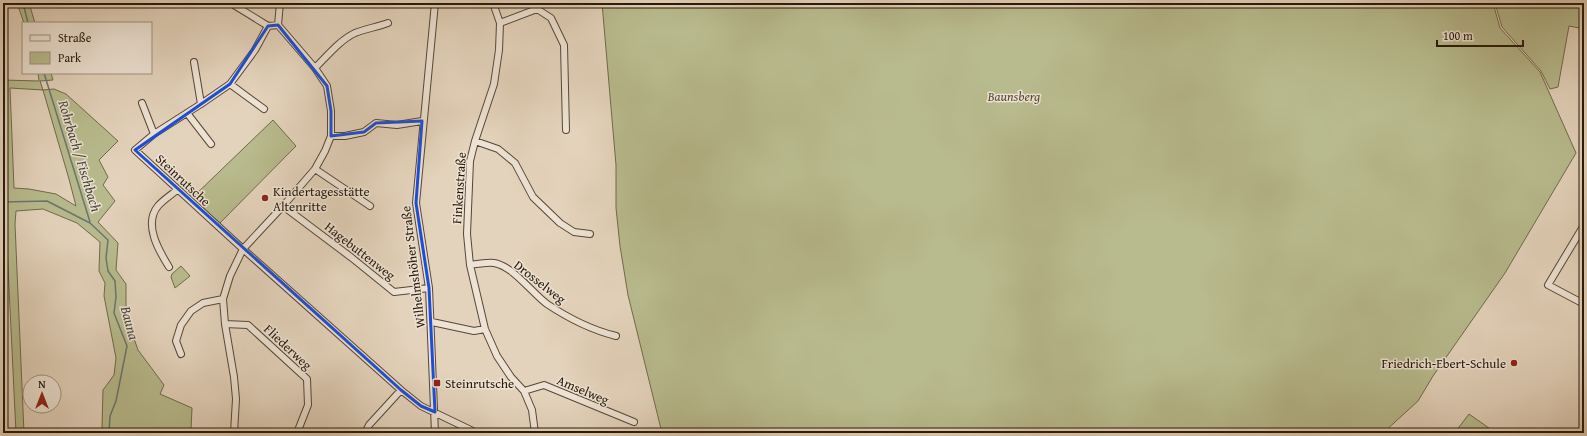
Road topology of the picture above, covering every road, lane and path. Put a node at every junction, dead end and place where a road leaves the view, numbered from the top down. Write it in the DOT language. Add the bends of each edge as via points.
graph roads {
  1 [pos="280,3"];
  2 [pos="435,3"];
  3 [pos="494,3"];
  4 [pos="234,5"];
  5 [pos="538,6"];
  6 [pos="388,23"];
  7 [pos="500,23"];
  8 [pos="278,25"];
  9 [pos="268,26"];
  10 [pos="194,62"];
  11 [pos="315,68"];
  12 [pos="230,84"];
  13 [pos="142,103"];
  14 [pos="201,104"];
  15 [pos="264,109"];
  16 [pos="187,113"];
  17 [pos="422,121"];
  18 [pos="566,130"];
  19 [pos="154,134"];
  20 [pos="331,136"];
  21 [pos="475,141"];
  22 [pos="211,144"];
  23 [pos="1584,157"];
  24 [pos="1584,162"];
  25 [pos="315,169"];
  26 [pos="177,190"];
  27 [pos="283,206"];
  28 [pos="370,206"];
  29 [pos="1584,225"];
  30 [pos="590,234"];
  31 [pos="243,249"];
  32 [pos="470,265"];
  33 [pos="169,267"];
  34 [pos="429,288"];
  35 [pos="223,299"];
  36 [pos="1584,304"];
  37 [pos="432,322"];
  38 [pos="225,324"];
  39 [pos="485,329"];
  40 [pos="616,336"];
  41 [pos="181,354"];
  42 [pos="401,390"];
  43 [pos="524,391"];
  44 [pos="435,412"];
  45 [pos="634,422"];
  46 [pos="535,430"];
  47 [pos="234,433"];
  48 [pos="297,433"];
  49 [pos="365,433"];
  50 [pos="435,433"];
  51 [pos="477,433"];
  1 -- 8 [label="street"];
  2 -- 17 [label="street, Wilhelmshöher Straße"];
  3 -- 7 [label="street, Finkenstraße"];
  4 -- 9 [label="street"];
  5 -- 7 [label="street"];
  5 -- 18 [label="street" via="551,18 564,45"];
  6 -- 11 [label="street" via="356,33 343,41"];
  7 -- 21 [label="street, Finkenstraße" via="494,84"];
  8 -- 9 [label="street"];
  8 -- 11 [label="street"];
  9 -- 12 [label="street" via="255,50"];
  10 -- 14 [label="street"];
  11 -- 20 [label="street" via="327,86 332,111"];
  12 -- 14 [label="street"];
  12 -- 15 [label="street"];
  13 -- 19 [label="street"];
  14 -- 16 [label="street"];
  16 -- 19 [label="street"];
  16 -- 22 [label="street"];
  17 -- 20 [label="street" via="397,125 376,123 364,132"];
  17 -- 34 [label="street, Wilhelmshöher Straße" via="416,203"];
  19 -- 26 [label="street, Steinrutsche" via="134,150"];
  20 -- 25 [label="street"];
  21 -- 30 [label="street" via="498,149 514,163 533,196 560,223 574,232"];
  21 -- 32 [label="street, Finkenstraße" via="470,161 467,234"];
  23 -- 24 [label="street"];
  25 -- 27 [label="street"];
  25 -- 28 [label="street"];
  26 -- 31 [label="street, Steinrutsche"];
  26 -- 33 [label="street" via="158,206 152,222 158,248"];
  27 -- 31 [label="street"];
  27 -- 34 [label="street, Hagebuttenweg" via="394,292"];
  29 -- 36 [label="street" via="1548,285"];
  31 -- 35 [label="street" via="230,276"];
  31 -- 42 [label="street, Steinrutsche"];
  32 -- 39 [label="street, Finkenstraße"];
  32 -- 40 [label="street, Drosselweg" via="494,263 508,269 546,303 567,316"];
  34 -- 37 [label="street, Wilhelmshöher Straße"];
  35 -- 38 [label="street"];
  35 -- 41 [label="street" via="203,303 191,311 181,325 176,341"];
  37 -- 39 [label="street" via="474,331"];
  37 -- 44 [label="street, Wilhelmshöher Straße"];
  38 -- 47 [label="street" via="236,399"];
  38 -- 48 [label="street, Fliederweg" via="248,325 307,379 308,404"];
  39 -- 43 [label="street, Finkenstraße" via="497,356"];
  42 -- 44 [label="street, Steinrutsche" via="421,406"];
  42 -- 49 [label="street" via="368,425"];
  43 -- 45 [label="street, Amselweg" via="544,385"];
  43 -- 46 [label="street, Finkenstraße" via="532,410"];
  44 -- 50 [label="street, Wilhelmshöher Straße"];
  44 -- 51 [label="street, Steinrutsche"];
}
